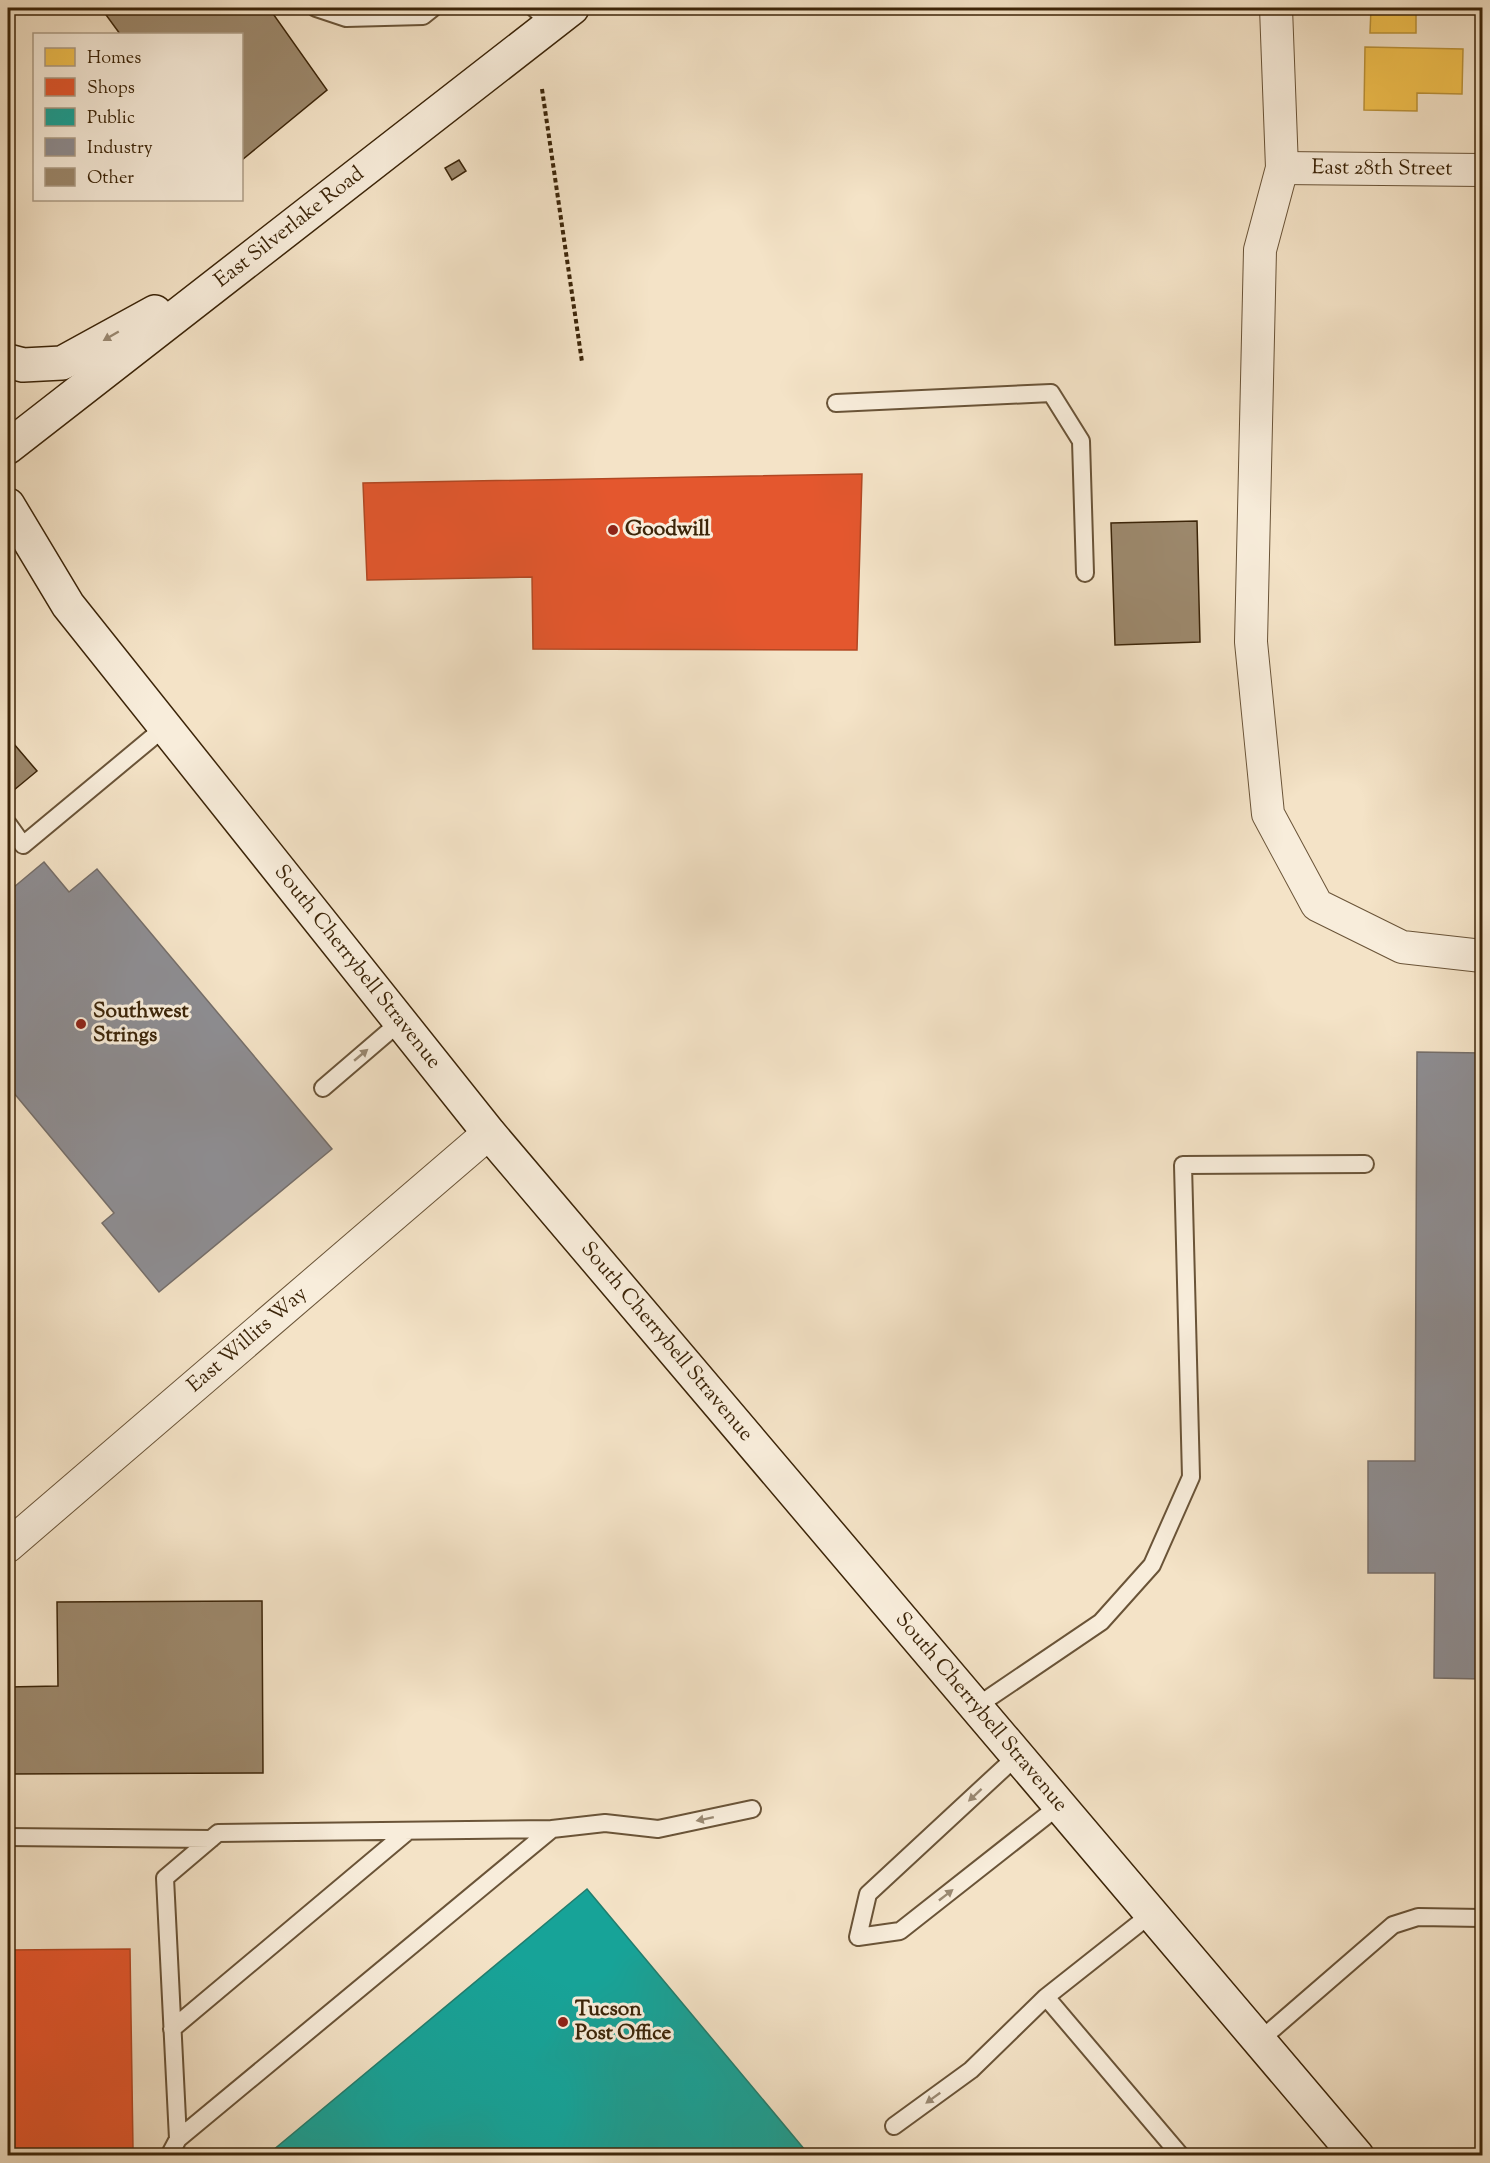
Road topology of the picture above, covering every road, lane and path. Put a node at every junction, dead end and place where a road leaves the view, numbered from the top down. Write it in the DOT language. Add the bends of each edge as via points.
graph roads {
  1 [pos="316,8"];
  2 [pos="433,8"];
  3 [pos="1276,8"];
  4 [pos="552,13"];
  5 [pos="542,89"];
  6 [pos="1282,168"];
  7 [pos="1482,170"];
  8 [pos="219,282"];
  9 [pos="8,361"];
  10 [pos="582,362"];
  11 [pos="836,403"];
  12 [pos="8,447"];
  13 [pos="8,505"];
  14 [pos="1085,573"];
  15 [pos="165,727"];
  16 [pos="8,824"];
  17 [pos="1482,956"];
  18 [pos="400,1022"];
  19 [pos="323,1088"];
  20 [pos="489,1133"];
  21 [pos="1365,1164"];
  22 [pos="8,1546"];
  23 [pos="978,1706"];
  24 [pos="1018,1755"];
  25 [pos="1060,1805"];
  26 [pos="752,1809"];
  27 [pos="552,1829"];
  28 [pos="408,1830"];
  29 [pos="8,1837"];
  30 [pos="211,1839"];
  31 [pos="1150,1914"];
  32 [pos="1482,1918"];
  33 [pos="1046,1997"];
  34 [pos="172,2029"];
  35 [pos="1259,2041"];
  36 [pos="894,2126"];
  37 [pos="178,2139"];
  38 [pos="170,2156"];
  39 [pos="1181,2156"];
  40 [pos="1357,2156"];
  1 -- 2 [label="lane" via="346,18 423,16"];
  3 -- 6 [label="street"];
  4 -- 8 [label="street, East Silverlake Road"];
  5 -- 10 [label="path"];
  6 -- 7 [label="street, East 28th Street"];
  6 -- 17 [label="street" via="1260,250 1251,642 1268,814 1317,905 1402,947"];
  8 -- 9 [label="street, one-way" via="62,363 23,365"];
  8 -- 12 [label="street, East Silverlake Road"];
  11 -- 14 [label="lane" via="1051,393 1081,441"];
  13 -- 15 [label="street, South Cherrybell Stravenue" via="68,605"];
  15 -- 16 [label="lane" via="23,845"];
  15 -- 18 [label="street, South Cherrybell Stravenue"];
  19 -- 18 [label="lane, one-way"];
  18 -- 20 [label="street, South Cherrybell Stravenue"];
  20 -- 22 [label="street, East Willits Way"];
  20 -- 23 [label="street, South Cherrybell Stravenue"];
  21 -- 23 [label="lane" via="1184,1166 1191,1477 1152,1565 1101,1622"];
  23 -- 24 [label="street, South Cherrybell Stravenue"];
  24 -- 25 [label="street, South Cherrybell Stravenue"];
  24 -- 25 [label="lane, one-way" via="868,1894 858,1937 900,1931"];
  25 -- 31 [label="street, South Cherrybell Stravenue"];
  26 -- 27 [label="lane, one-way" via="658,1829 605,1823"];
  27 -- 28 [label="lane"];
  27 -- 37 [label="lane"];
  28 -- 30 [label="lane" via="218,1833"];
  28 -- 34 [label="lane"];
  29 -- 30 [label="lane"];
  30 -- 34 [label="lane" via="165,1878"];
  31 -- 33 [label="lane"];
  31 -- 35 [label="street, South Cherrybell Stravenue"];
  32 -- 35 [label="lane" via="1418,1917 1394,1925"];
  33 -- 36 [label="lane, one-way" via="971,2070"];
  33 -- 39 [label="lane"];
  34 -- 37 [label="lane"];
  35 -- 40 [label="street, South Cherrybell Stravenue"];
  37 -- 38 [label="lane"];
}
